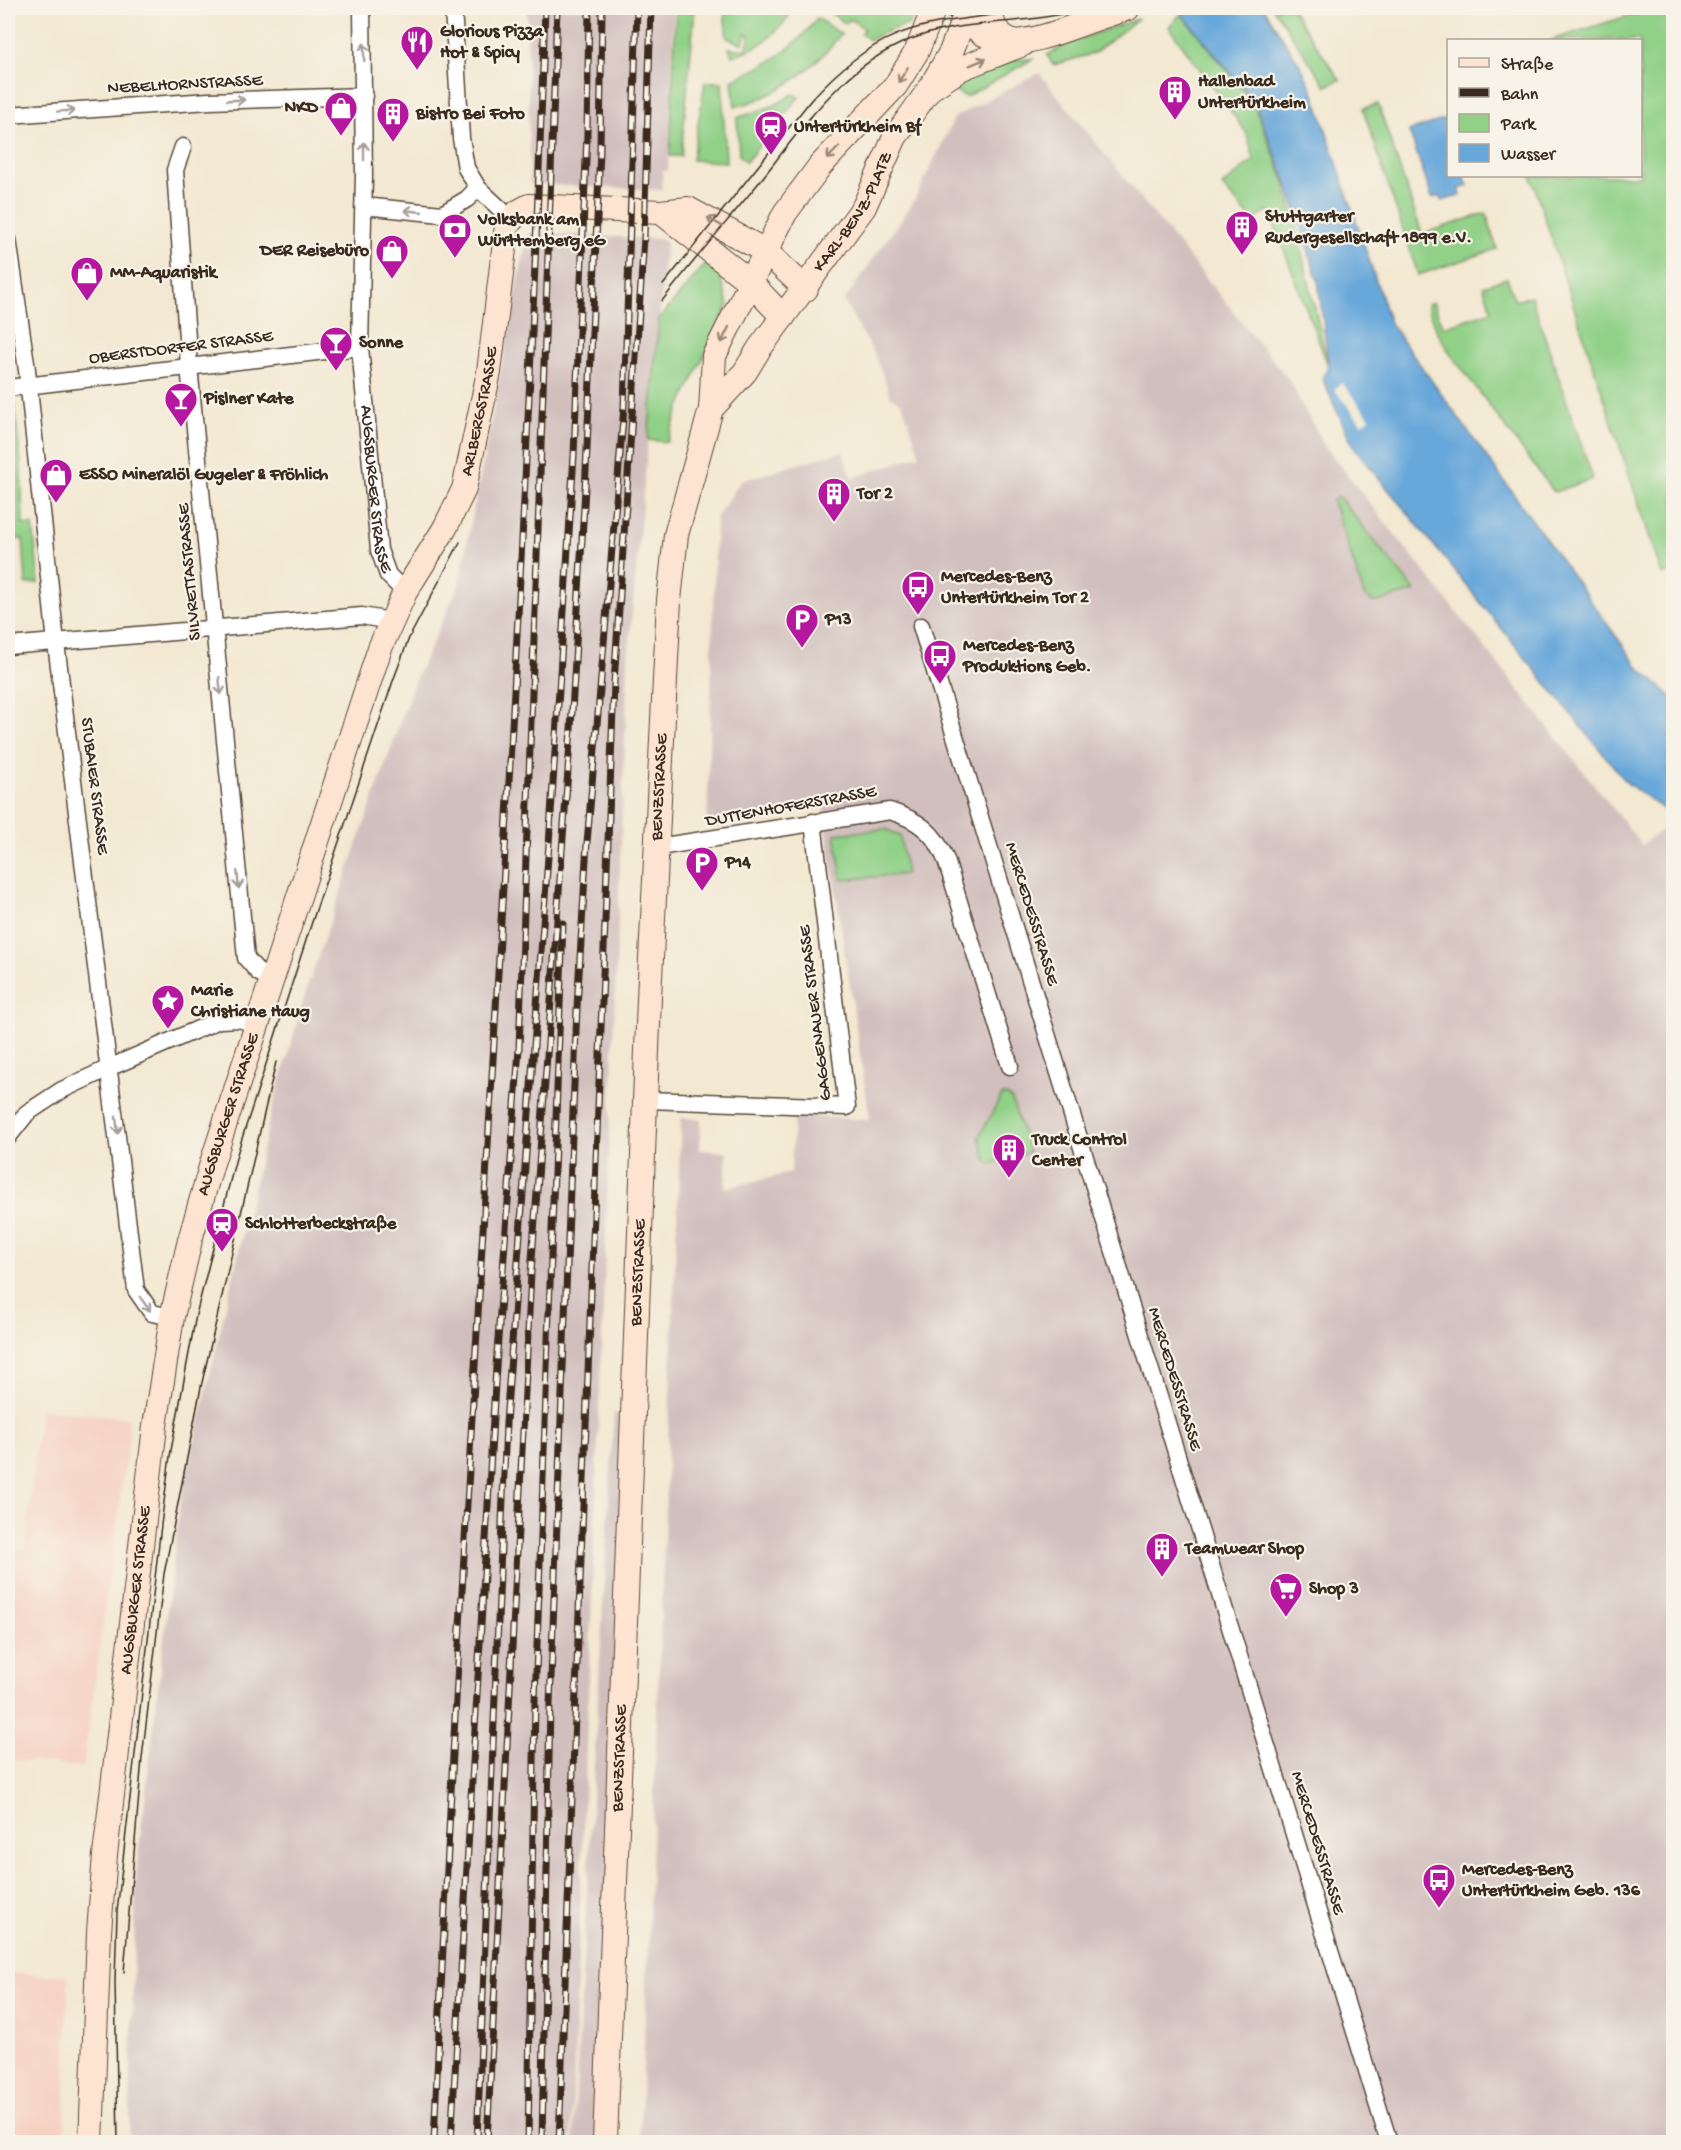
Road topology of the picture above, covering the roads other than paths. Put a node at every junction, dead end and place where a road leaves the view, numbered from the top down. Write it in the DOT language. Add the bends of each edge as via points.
graph roads {
  1 [pos="362,8"];
  2 [pos="453,8"];
  3 [pos="934,8"];
  4 [pos="993,8"];
  5 [pos="1128,8"];
  6 [pos="960,10"];
  7 [pos="925,34"];
  8 [pos="1025,42"];
  9 [pos="929,90"];
  10 [pos="364,96"];
  11 [pos="8,115"];
  12 [pos="183,147"];
  13 [pos="478,188"];
  14 [pos="364,206"];
  15 [pos="661,212"];
  16 [pos="512,219"];
  17 [pos="8,239"];
  18 [pos="765,251"];
  19 [pos="750,282"];
  20 [pos="806,288"];
  21 [pos="783,317"];
  22 [pos="360,347"];
  23 [pos="189,366"];
  24 [pos="28,387"];
  25 [pos="8,388"];
  26 [pos="711,409"];
  27 [pos="405,592"];
  28 [pos="390,621"];
  29 [pos="921,626"];
  30 [pos="214,627"];
  31 [pos="56,643"];
  32 [pos="8,646"];
  33 [pos="813,822"];
  34 [pos="658,847"];
  35 [pos="273,979"];
  36 [pos="258,1024"];
  37 [pos="1010,1066"];
  38 [pos="111,1067"];
  39 [pos="646,1100"];
  40 [pos="8,1137"];
  41 [pos="172,1317"];
  42 [pos="91,2142"];
  43 [pos="605,2142"];
  44 [pos="1389,2142"];
  10 -- 1 [label="street, AUGSBURGER STRASSE, one-way"];
  2 -- 13 [label="street" via="461,138 466,168"];
  3 -- 7 [label="main road, KARL-BENZ-PLATZ"];
  4 -- 8 [label="main road" via="995,28 1005,38"];
  5 -- 8 [label="main road"];
  6 -- 7 [label="main road"];
  6 -- 8 [label="main road" via="991,38"];
  6 -- 9 [label="main road, KARL-BENZ-PLATZ" via="951,52"];
  7 -- 18 [label="main road, KARL-BENZ-PLATZ, one-way" via="896,86 820,166 785,213"];
  9 -- 8 [label="main road, one-way" via="962,68"];
  9 -- 20 [label="main road, KARL-BENZ-PLATZ" via="895,137 864,207"];
  11 -- 10 [label="street, NEBELHORNSTRASSE, one-way" via="209,101"];
  14 -- 10 [label="street, AUGSBURGER STRASSE, one-way"];
  12 -- 23 [label="street, SILVRETTASTRASSE" via="175,170"];
  13 -- 14 [label="street, one-way" via="442,214"];
  13 -- 16 [label="street"];
  14 -- 22 [label="street, AUGSBURGER STRASSE"];
  15 -- 16 [label="main road" via="529,206"];
  18 -- 15 [label="main road, one-way" via="688,209"];
  15 -- 19 [label="main road"];
  16 -- 27 [label="main road, ARLBERGSTRASSE" via="505,235 489,372 464,489"];
  17 -- 24 [label="street, STUBAIER STRASSE"];
  18 -- 19 [label="main road, BENZSTRASSE"];
  18 -- 20 [label="main road"];
  19 -- 21 [label="main road"];
  19 -- 26 [label="main road, BENZSTRASSE, one-way" via="714,356"];
  20 -- 21 [label="main road, BENZSTRASSE"];
  21 -- 26 [label="main road, BENZSTRASSE" via="745,372"];
  22 -- 23 [label="street, OBERSTDORFER STRASSE"];
  22 -- 27 [label="street, AUGSBURGER STRASSE" via="379,550 388,575"];
  23 -- 24 [label="street, OBERSTDORFER STRASSE"];
  23 -- 30 [label="street, SILVRETTASTRASSE"];
  24 -- 25 [label="street, OBERSTDORFER STRASSE"];
  24 -- 31 [label="street, STUBAIER STRASSE"];
  26 -- 34 [label="main road, BENZSTRASSE" via="676,535 669,600"];
  27 -- 28 [label="main road, AUGSBURGER STRASSE"];
  28 -- 30 [label="street" via="362,616"];
  28 -- 35 [label="main road, AUGSBURGER STRASSE"];
  29 -- 44 [label="street, MERCEDESSTRASSE"];
  30 -- 31 [label="street"];
  30 -- 35 [label="street, SILVRETTASTRASSE, one-way" via="246,958 259,973"];
  31 -- 32 [label="street"];
  31 -- 38 [label="street, STUBAIER STRASSE"];
  33 -- 34 [label="street, DUTTENHOFERSTRASSE"];
  33 -- 37 [label="street, DUTTENHOFERSTRASSE" via="890,811 912,818 939,843"];
  33 -- 39 [label="street, GAGGENAUER STRASSE" via="846,1107"];
  34 -- 39 [label="main road, BENZSTRASSE"];
  35 -- 36 [label="main road, AUGSBURGER STRASSE"];
  36 -- 38 [label="street" via="239,1019 219,1020"];
  36 -- 41 [label="main road, AUGSBURGER STRASSE" via="196,1218"];
  38 -- 40 [label="street" via="62,1090 27,1113"];
  38 -- 41 [label="street, STUBAIER STRASSE, one-way" via="136,1290 152,1313"];
  39 -- 43 [label="main road, BENZSTRASSE"];
  41 -- 42 [label="main road, AUGSBURGER STRASSE" via="154,1434 105,1855"];
}
